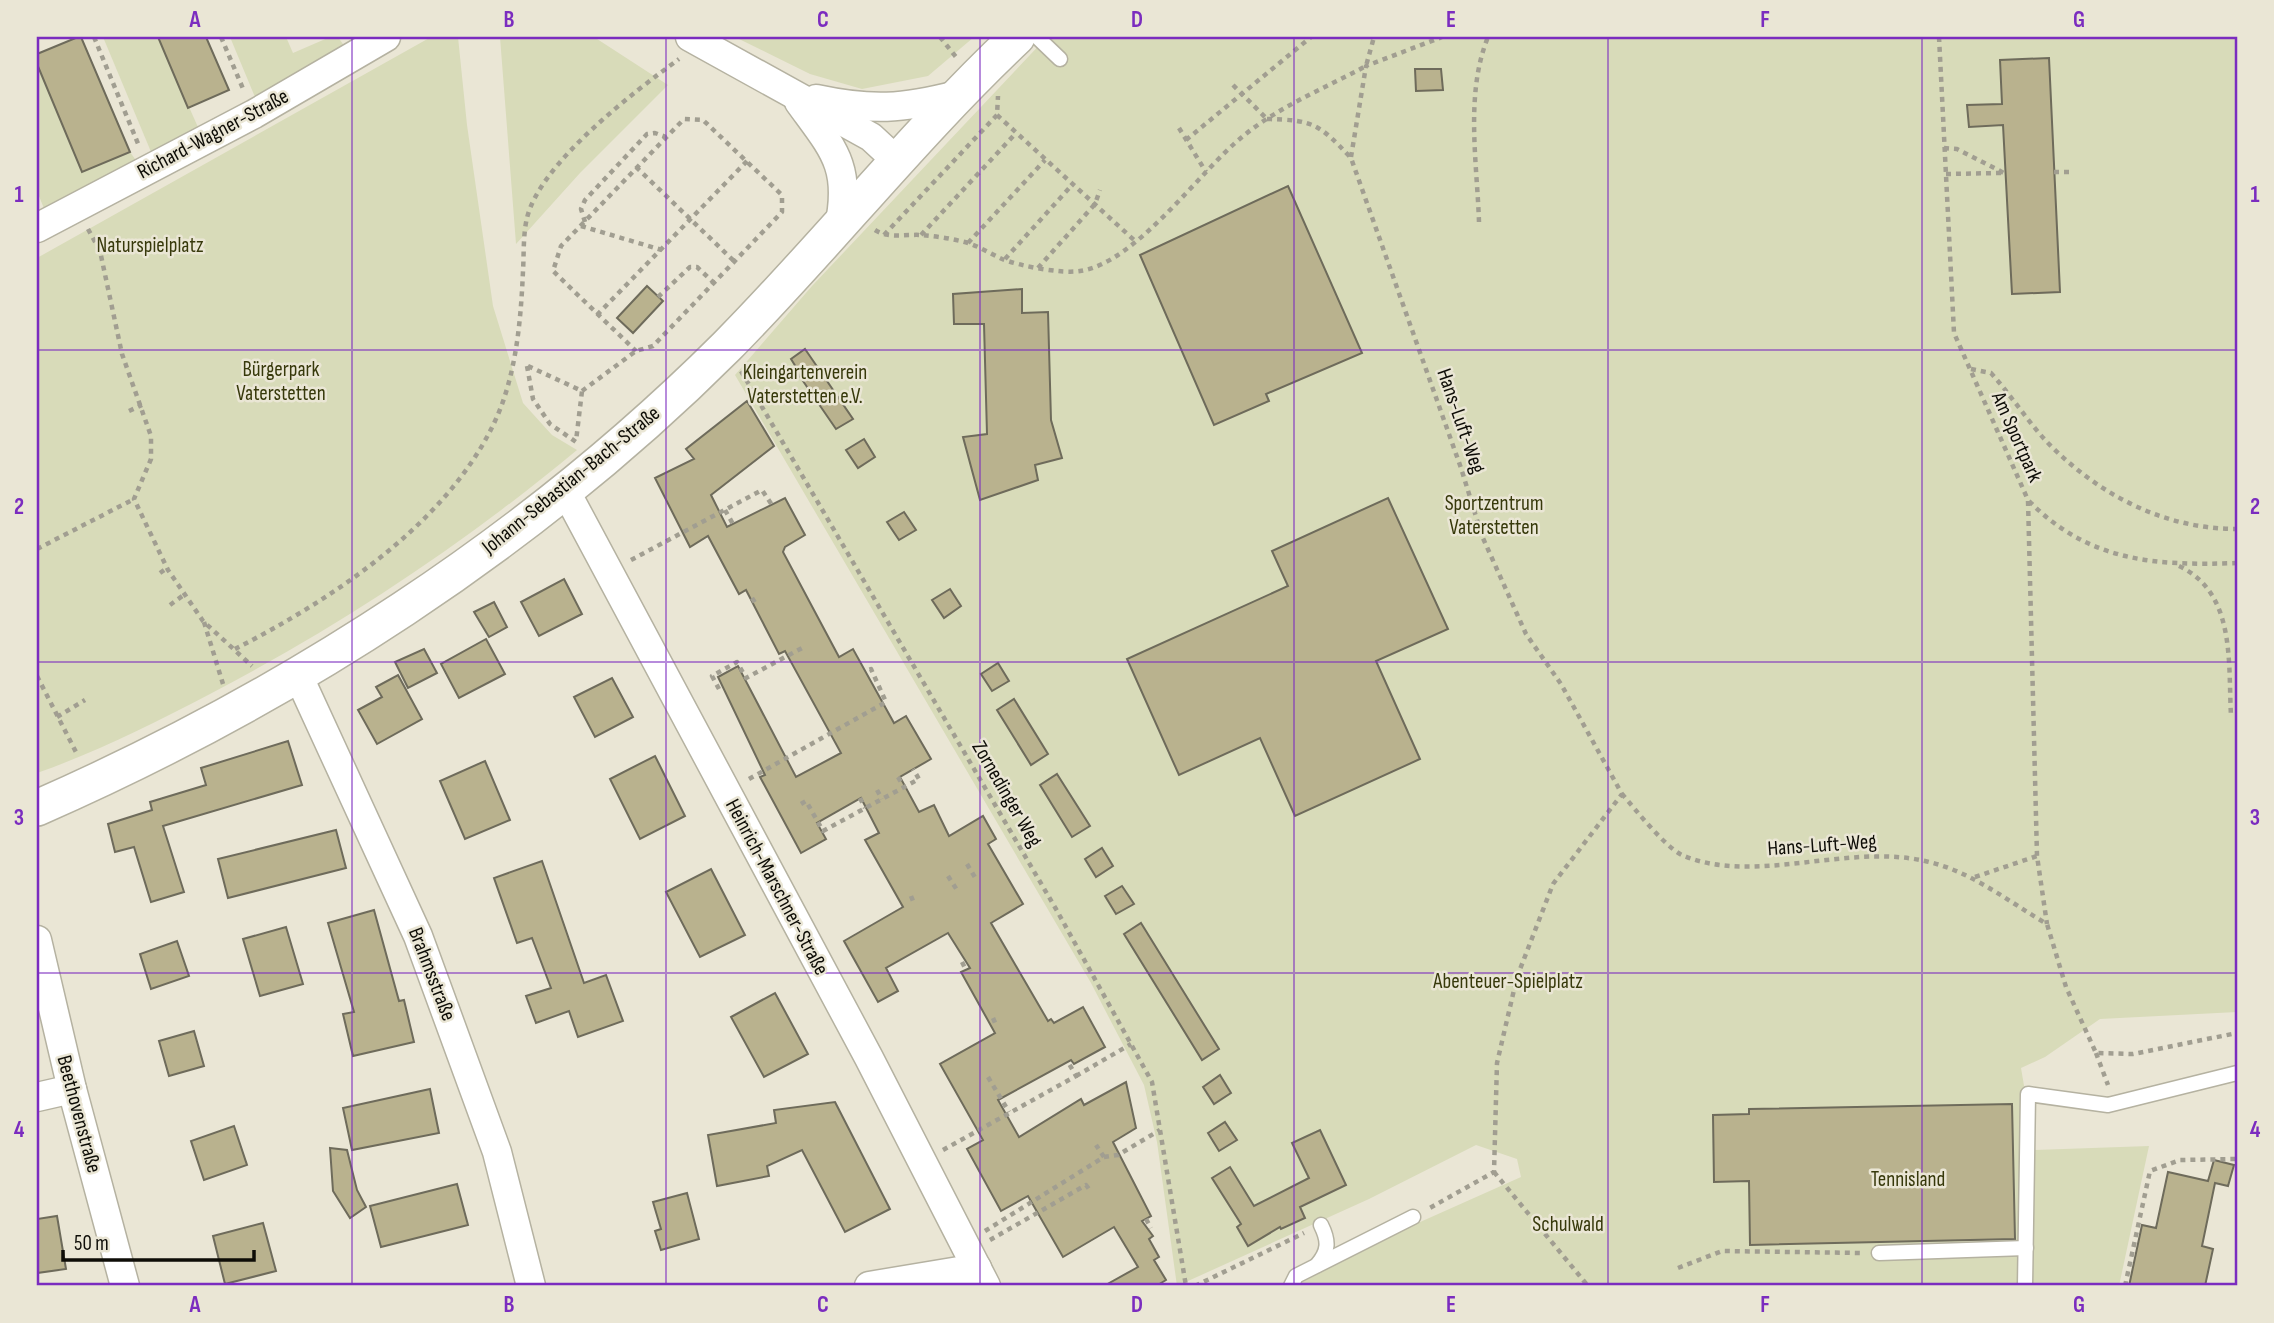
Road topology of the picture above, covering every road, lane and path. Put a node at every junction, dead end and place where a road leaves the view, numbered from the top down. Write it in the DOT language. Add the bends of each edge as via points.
graph roads {
  1 [pos="94,37"];
  2 [pos="221,37"];
  3 [pos="386,37"];
  4 [pos="940,37"];
  5 [pos="1017,37"];
  6 [pos="1037,37"];
  7 [pos="1311,37"];
  8 [pos="1374,37"];
  9 [pos="1442,37"];
  10 [pos="1489,37"];
  11 [pos="1939,37"];
  12 [pos="696,40"];
  13 [pos="1060,59"];
  14 [pos="959,61"];
  15 [pos="1366,65"];
  16 [pos="1233,85"];
  17 [pos="793,94"];
  18 [pos="957,95"];
  19 [pos="1243,95"];
  20 [pos="999,97"];
  21 [pos="254,114"];
  22 [pos="997,115"];
  23 [pos="1267,119"];
  24 [pos="1179,128"];
  25 [pos="1016,133"];
  26 [pos="666,137"];
  27 [pos="1186,140"];
  28 [pos="1944,148"];
  29 [pos="1351,158"];
  30 [pos="1045,160"];
  31 [pos="747,162"];
  32 [pos="898,162"];
  33 [pos="636,167"];
  34 [pos="148,170"];
  35 [pos="1206,172"];
  36 [pos="2054,172"];
  37 [pos="2072,172"];
  38 [pos="1946,174"];
  39 [pos="1072,185"];
  40 [pos="1100,190"];
  41 [pos="1095,204"];
  42 [pos="76,206"];
  43 [pos="690,219"];
  44 [pos="846,220"];
  45 [pos="1479,222"];
  46 [pos="583,224"];
  47 [pos="37,228"];
  48 [pos="921,235"];
  49 [pos="884,236"];
  50 [pos="1134,240"];
  51 [pos="968,243"];
  52 [pos="662,250"];
  53 [pos="1004,260"];
  54 [pos="735,262"];
  55 [pos="1038,268"];
  56 [pos="714,283"];
  57 [pos="658,297"];
  58 [pos="597,315"];
  59 [pos="726,346"];
  60 [pos="636,351"];
  61 [pos="1970,369"];
  62 [pos="582,391"];
  63 [pos="142,405"];
  64 [pos="129,411"];
  65 [pos="586,452"];
  66 [pos="565,490"];
  67 [pos="134,499"];
  68 [pos="2028,500"];
  69 [pos="772,505"];
  70 [pos="725,510"];
  71 [pos="733,524"];
  72 [pos="2237,529"];
  73 [pos="37,549"];
  74 [pos="631,561"];
  75 [pos="2172,563"];
  76 [pos="2237,563"];
  77 [pos="167,568"];
  78 [pos="160,573"];
  79 [pos="184,594"];
  80 [pos="752,598"];
  81 [pos="756,604"];
  82 [pos="170,605"];
  83 [pos="203,621"];
  84 [pos="800,644"];
  85 [pos="235,649"];
  86 [pos="866,671"];
  87 [pos="258,673"];
  88 [pos="298,675"];
  89 [pos="37,676"];
  90 [pos="719,689"];
  91 [pos="226,692"];
  92 [pos="85,700"];
  93 [pos="2231,716"];
  94 [pos="57,717"];
  95 [pos="83,765"];
  96 [pos="913,769"];
  97 [pos="898,778"];
  98 [pos="746,781"];
  99 [pos="904,787"];
  100 [pos="877,790"];
  101 [pos="1622,794"];
  102 [pos="860,798"];
  103 [pos="882,799"];
  104 [pos="801,804"];
  105 [pos="37,808"];
  106 [pos="865,808"];
  107 [pos="2037,856"];
  108 [pos="967,864"];
  109 [pos="948,876"];
  110 [pos="1974,877"];
  111 [pos="976,879"];
  112 [pos="957,890"];
  113 [pos="2047,924"];
  114 [pos="37,940"];
  115 [pos="962,962"];
  116 [pos="966,970"];
  117 [pos="993,1018"];
  118 [pos="996,1025"];
  119 [pos="2237,1033"];
  120 [pos="1131,1044"];
  121 [pos="2096,1053"];
  122 [pos="1068,1062"];
  123 [pos="2237,1073"];
  124 [pos="1076,1076"];
  125 [pos="988,1077"];
  126 [pos="72,1089"];
  127 [pos="37,1097"];
  128 [pos="2114,1103"];
  129 [pos="1009,1113"];
  130 [pos="1160,1130"];
  131 [pos="1096,1145"];
  132 [pos="939,1152"];
  133 [pos="1104,1157"];
  134 [pos="2237,1159"];
  135 [pos="1494,1172"];
  136 [pos="1089,1189"];
  137 [pos="1413,1217"];
  138 [pos="1146,1219"];
  139 [pos="1321,1225"];
  140 [pos="1151,1228"];
  141 [pos="981,1233"];
  142 [pos="2026,1248"];
  143 [pos="1879,1253"];
  144 [pos="983,1266"];
  145 [pos="1316,1266"];
  146 [pos="1678,1268"];
  147 [pos="125,1286"];
  148 [pos="531,1286"];
  149 [pos="869,1286"];
  150 [pos="1186,1286"];
  151 [pos="1195,1286"];
  152 [pos="1291,1286"];
  153 [pos="1588,1286"];
  154 [pos="2025,1286"];
  155 [pos="2125,1286"];
  1 -- 34 [label="path"];
  2 -- 21 [label="path"];
  3 -- 21 [label="street, Richard-Wagner-Straße"];
  4 -- 14 [label="path"];
  5 -- 18 [label="street, Johann-Sebastian-Bach-Straße"];
  6 -- 13 [label="lane"];
  7 -- 19 [label="path"];
  8 -- 15 [label="path, Hans-Luft-Weg"];
  9 -- 15 [label="path"];
  10 -- 45 [label="path" via="1478,62 1475,96"];
  11 -- 28 [label="path, Am Sportpark"];
  12 -- 17 [label="street"];
  12 -- 85 [label="path" via="574,146 545,183 527,218 518,337 509,382 499,410 459,477 388,554 316,603"];
  15 -- 23 [label="path"];
  15 -- 29 [label="path, Hans-Luft-Weg"];
  16 -- 19 [label="path"];
  17 -- 18 [label="street" via="876,109 914,106"];
  17 -- 32 [label="street" via="871,137"];
  17 -- 44 [label="street" via="842,166"];
  18 -- 32 [label="street, Johann-Sebastian-Bach-Straße"];
  19 -- 23 [label="path"];
  19 -- 27 [label="path"];
  20 -- 22 [label="path"];
  21 -- 34 [label="street, Richard-Wagner-Straße"];
  22 -- 25 [label="path"];
  22 -- 49 [label="path"];
  23 -- 29 [label="path, Hans-Luft-Weg" via="1303,120 1326,131"];
  23 -- 35 [label="path"];
  24 -- 27 [label="path"];
  25 -- 30 [label="path"];
  25 -- 48 [label="path"];
  26 -- 31 [label="path" via="684,119 703,120"];
  26 -- 33 [label="path"];
  26 -- 46 [label="path" via="648,134 638,144 585,200"];
  27 -- 35 [label="path"];
  28 -- 38 [label="path, Am Sportpark"];
  28 -- 38 [label="path" via="1957,149 2005,173"];
  29 -- 101 [label="path, Hans-Luft-Weg" via="1482,536 1526,634 1561,684"];
  30 -- 39 [label="path"];
  30 -- 51 [label="path"];
  31 -- 43 [label="path"];
  31 -- 54 [label="path" via="782,195 782,212"];
  32 -- 44 [label="street, Johann-Sebastian-Bach-Straße"];
  33 -- 43 [label="path"];
  33 -- 46 [label="path"];
  34 -- 42 [label="street, Richard-Wagner-Straße"];
  35 -- 50 [label="path"];
  36 -- 37 [label="path"];
  38 -- 61 [label="path, Am Sportpark" via="1954,333"];
  39 -- 41 [label="path"];
  39 -- 53 [label="path"];
  40 -- 41 [label="path"];
  41 -- 50 [label="path"];
  41 -- 55 [label="path"];
  42 -- 47 [label="street, Richard-Wagner-Straße"];
  42 -- 63 [label="path" via="100,251 122,354"];
  43 -- 52 [label="path"];
  43 -- 54 [label="path"];
  44 -- 49 [label="path"];
  44 -- 59 [label="street, Johann-Sebastian-Bach-Straße"];
  46 -- 52 [label="path"];
  46 -- 58 [label="path" via="561,246 554,271"];
  48 -- 49 [label="path"];
  48 -- 51 [label="path"];
  50 -- 55 [label="path" via="1114,258 1080,271"];
  51 -- 53 [label="path"];
  52 -- 58 [label="path"];
  53 -- 55 [label="path"];
  54 -- 56 [label="path"];
  56 -- 57 [label="path" via="690,267"];
  56 -- 60 [label="path" via="653,346"];
  58 -- 60 [label="path"];
  59 -- 65 [label="street, Johann-Sebastian-Bach-Straße"];
  59 -- 120 [label="path, Zornedinger Weg"];
  60 -- 62 [label="path"];
  61 -- 68 [label="path, Am Sportpark"];
  61 -- 72 [label="path" via="1991,373 2047,442 2092,482 2143,511 2176,522"];
  62 -- 65 [label="path"];
  62 -- 65 [label="path" via="527,366 533,399 550,424"];
  63 -- 64 [label="path"];
  63 -- 67 [label="path" via="151,436 151,459"];
  65 -- 66 [label="street, Johann-Sebastian-Bach-Straße"];
  66 -- 88 [label="street, Johann-Sebastian-Bach-Straße" via="402,609"];
  66 -- 144 [label="street, Heinrich-Marschner-Straße"];
  67 -- 73 [label="path"];
  67 -- 77 [label="path"];
  68 -- 75 [label="path" via="2054,526 2087,544 2118,555"];
  68 -- 107 [label="path, Am Sportpark"];
  69 -- 70 [label="path" via="762,490"];
  70 -- 71 [label="path"];
  70 -- 74 [label="path"];
  75 -- 76 [label="path"];
  75 -- 93 [label="path" via="2198,578 2220,608"];
  77 -- 78 [label="path"];
  77 -- 79 [label="path"];
  79 -- 82 [label="path"];
  79 -- 83 [label="path"];
  80 -- 81 [label="path"];
  83 -- 85 [label="path"];
  83 -- 91 [label="path"];
  84 -- 90 [label="path" via="802,648 746,678 737,662 712,676"];
  85 -- 87 [label="path"];
  86 -- 98 [label="path" via="871,669 886,702"];
  88 -- 105 [label="street, Johann-Sebastian-Bach-Straße" via="143,760"];
  88 -- 148 [label="street, Brahmsstraße" via="418,936 497,1152"];
  89 -- 94 [label="path"];
  92 -- 94 [label="path"];
  94 -- 95 [label="path"];
  96 -- 99 [label="path" via="919,779"];
  97 -- 99 [label="path"];
  99 -- 103 [label="path"];
  100 -- 103 [label="path"];
  101 -- 110 [label="path, Hans-Luft-Weg" via="1679,854 1725,867 1877,855 1925,860"];
  101 -- 135 [label="path" via="1553,884 1517,977 1497,1063"];
  102 -- 106 [label="path"];
  103 -- 106 [label="path"];
  104 -- 106 [label="path" via="806,802 823,831"];
  107 -- 110 [label="path"];
  107 -- 113 [label="path, Am Sportpark"];
  108 -- 111 [label="path"];
  109 -- 112 [label="path"];
  110 -- 113 [label="path, Hans-Luft-Weg"];
  113 -- 121 [label="path" via="2066,987"];
  114 -- 126 [label="street, Beethovenstraße"];
  115 -- 116 [label="path"];
  117 -- 118 [label="path"];
  119 -- 121 [label="path" via="2133,1054"];
  120 -- 124 [label="path"];
  120 -- 130 [label="path, Zornedinger Weg" via="1152,1082"];
  121 -- 128 [label="path"];
  122 -- 124 [label="path"];
  123 -- 128 [label="lane"];
  124 -- 129 [label="path"];
  125 -- 129 [label="path"];
  126 -- 127 [label="street"];
  126 -- 147 [label="street, Beethovenstraße"];
  128 -- 142 [label="lane" via="2028,1094"];
  129 -- 132 [label="path"];
  130 -- 133 [label="path" via="1118,1155"];
  130 -- 150 [label="path, Zornedinger Weg"];
  131 -- 133 [label="path"];
  133 -- 141 [label="path"];
  134 -- 155 [label="path" via="2180,1160 2150,1171"];
  135 -- 137 [label="path"];
  135 -- 153 [label="path"];
  136 -- 144 [label="path" via="1086,1185 1060,1203"];
  137 -- 145 [label="lane"];
  138 -- 140 [label="path"];
  139 -- 145 [label="lane" via="1328,1245"];
  139 -- 151 [label="path"];
  142 -- 143 [label="lane"];
  142 -- 154 [label="lane"];
  143 -- 146 [label="path" via="1722,1251"];
  144 -- 149 [label="street"];
  145 -- 152 [label="lane" via="1296,1276"];
}
